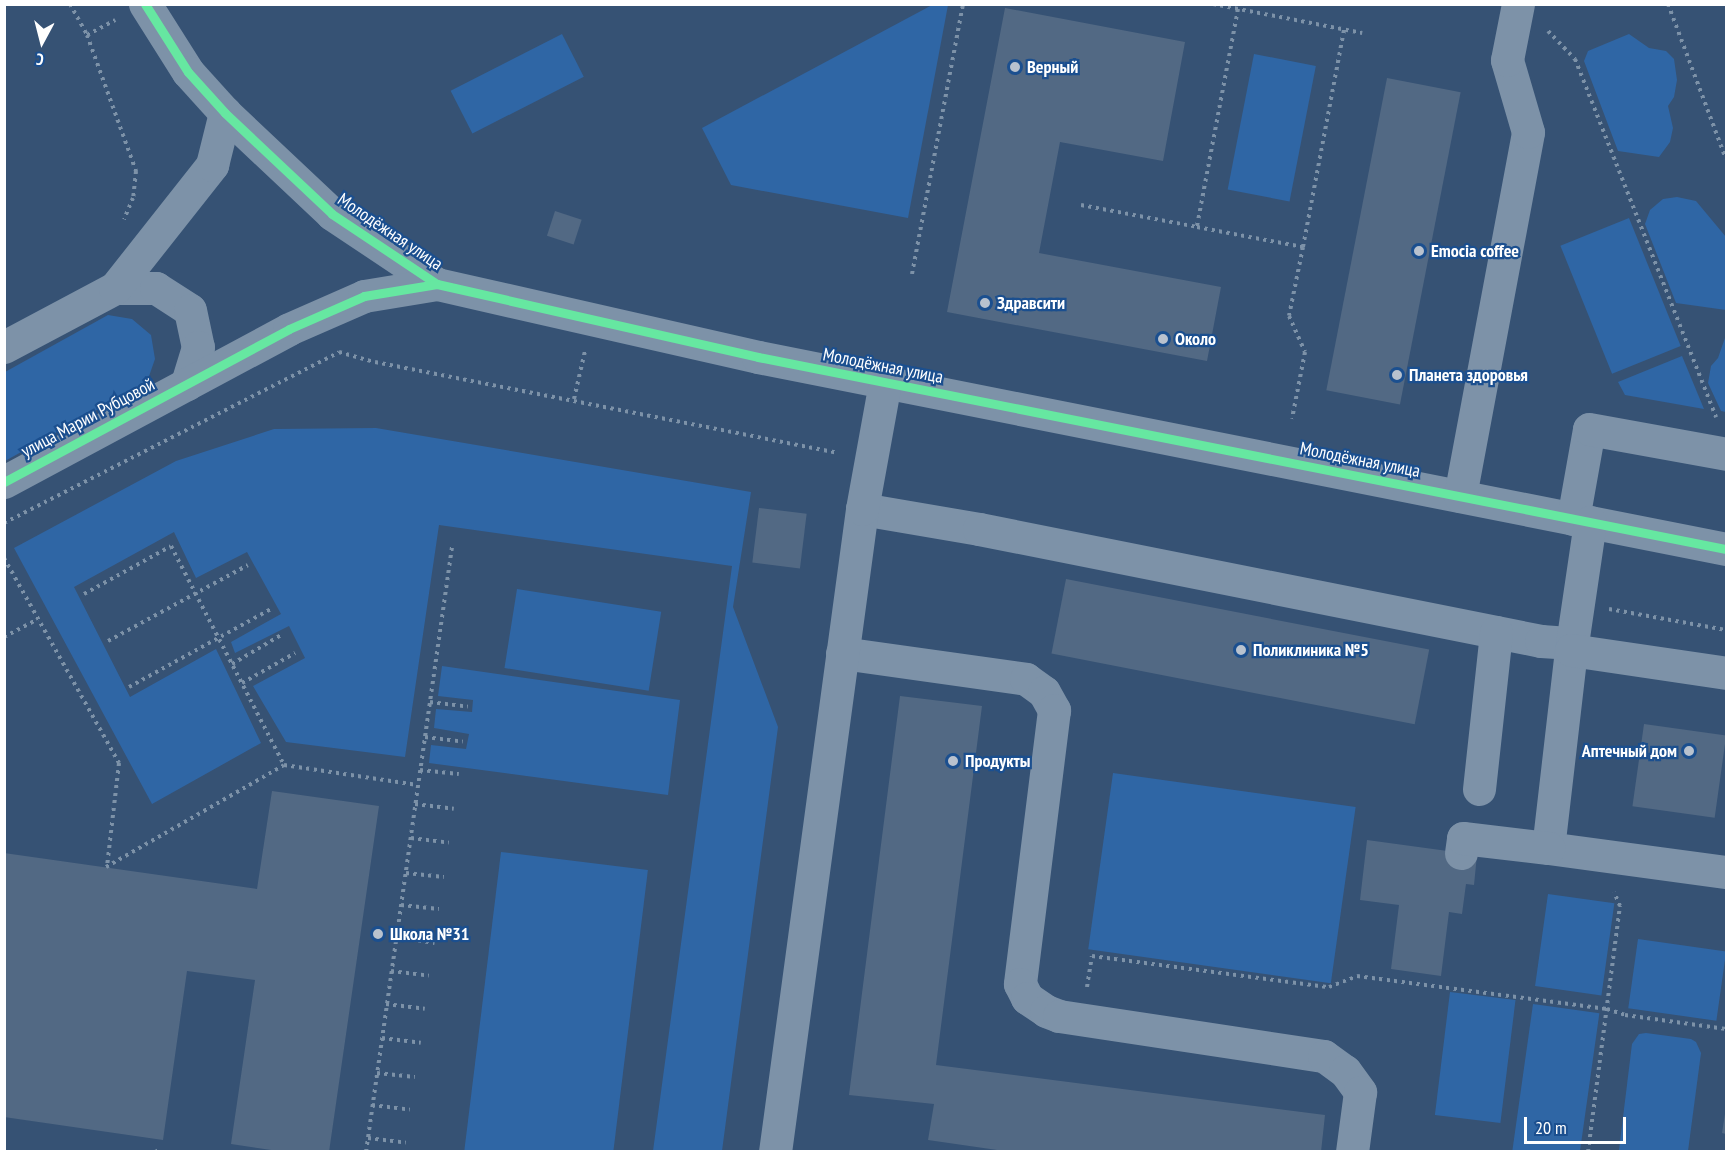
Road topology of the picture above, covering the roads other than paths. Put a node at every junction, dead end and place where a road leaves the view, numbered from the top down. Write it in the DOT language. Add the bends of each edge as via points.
graph roads {
  1 [pos="145,4"];
  2 [pos="1518,4"];
  3 [pos="225,113"];
  4 [pos="437,284"];
  5 [pos="115,288"];
  6 [pos="4,347"];
  7 [pos="885,383"];
  8 [pos="187,384"];
  9 [pos="1726,454"];
  10 [pos="4,482"];
  11 [pos="1460,496"];
  12 [pos="862,509"];
  13 [pos="1582,520"];
  14 [pos="1726,549"];
  15 [pos="1496,632"];
  16 [pos="1571,647"];
  17 [pos="842,653"];
  18 [pos="1726,673"];
  19 [pos="1479,789"];
  20 [pos="1548,848"];
  21 [pos="1461,853"];
  22 [pos="1726,872"];
  23 [pos="775,1152"];
  24 [pos="1352,1152"];
  1 -- 3 [label="street, Молодёжная улица" via="188,72"];
  2 -- 11 [label="street" via="1507,60 1528,132"];
  3 -- 4 [label="street, Молодёжная улица" via="332,214"];
  3 -- 5 [label="street" via="212,165"];
  4 -- 7 [label="street, Молодёжная улица"];
  4 -- 8 [label="street, улица Марии Рубцовой" via="364,296 289,329"];
  5 -- 6 [label="street"];
  5 -- 8 [label="street" via="156,288 190,310 198,347"];
  7 -- 11 [label="street, Молодёжная улица"];
  7 -- 12 [label="street"];
  8 -- 10 [label="street, улица Марии Рубцовой"];
  9 -- 13 [label="street" via="1589,429"];
  11 -- 13 [label="street, Молодёжная улица"];
  12 -- 15 [label="street"];
  12 -- 17 [label="street"];
  13 -- 14 [label="street, Молодёжная улица"];
  13 -- 16 [label="street" via="1578,604"];
  15 -- 16 [label="street"];
  15 -- 19 [label="street"];
  16 -- 18 [label="street"];
  16 -- 20 [label="street"];
  17 -- 23 [label="street"];
  17 -- 24 [label="street" via="1026,679 1044,692 1054,710 1020,984 1027,998 1046,1011 1083,1020 1324,1056 1345,1071 1360,1092"];
  20 -- 21 [label="street" via="1463,838"];
  20 -- 22 [label="street"];
}
